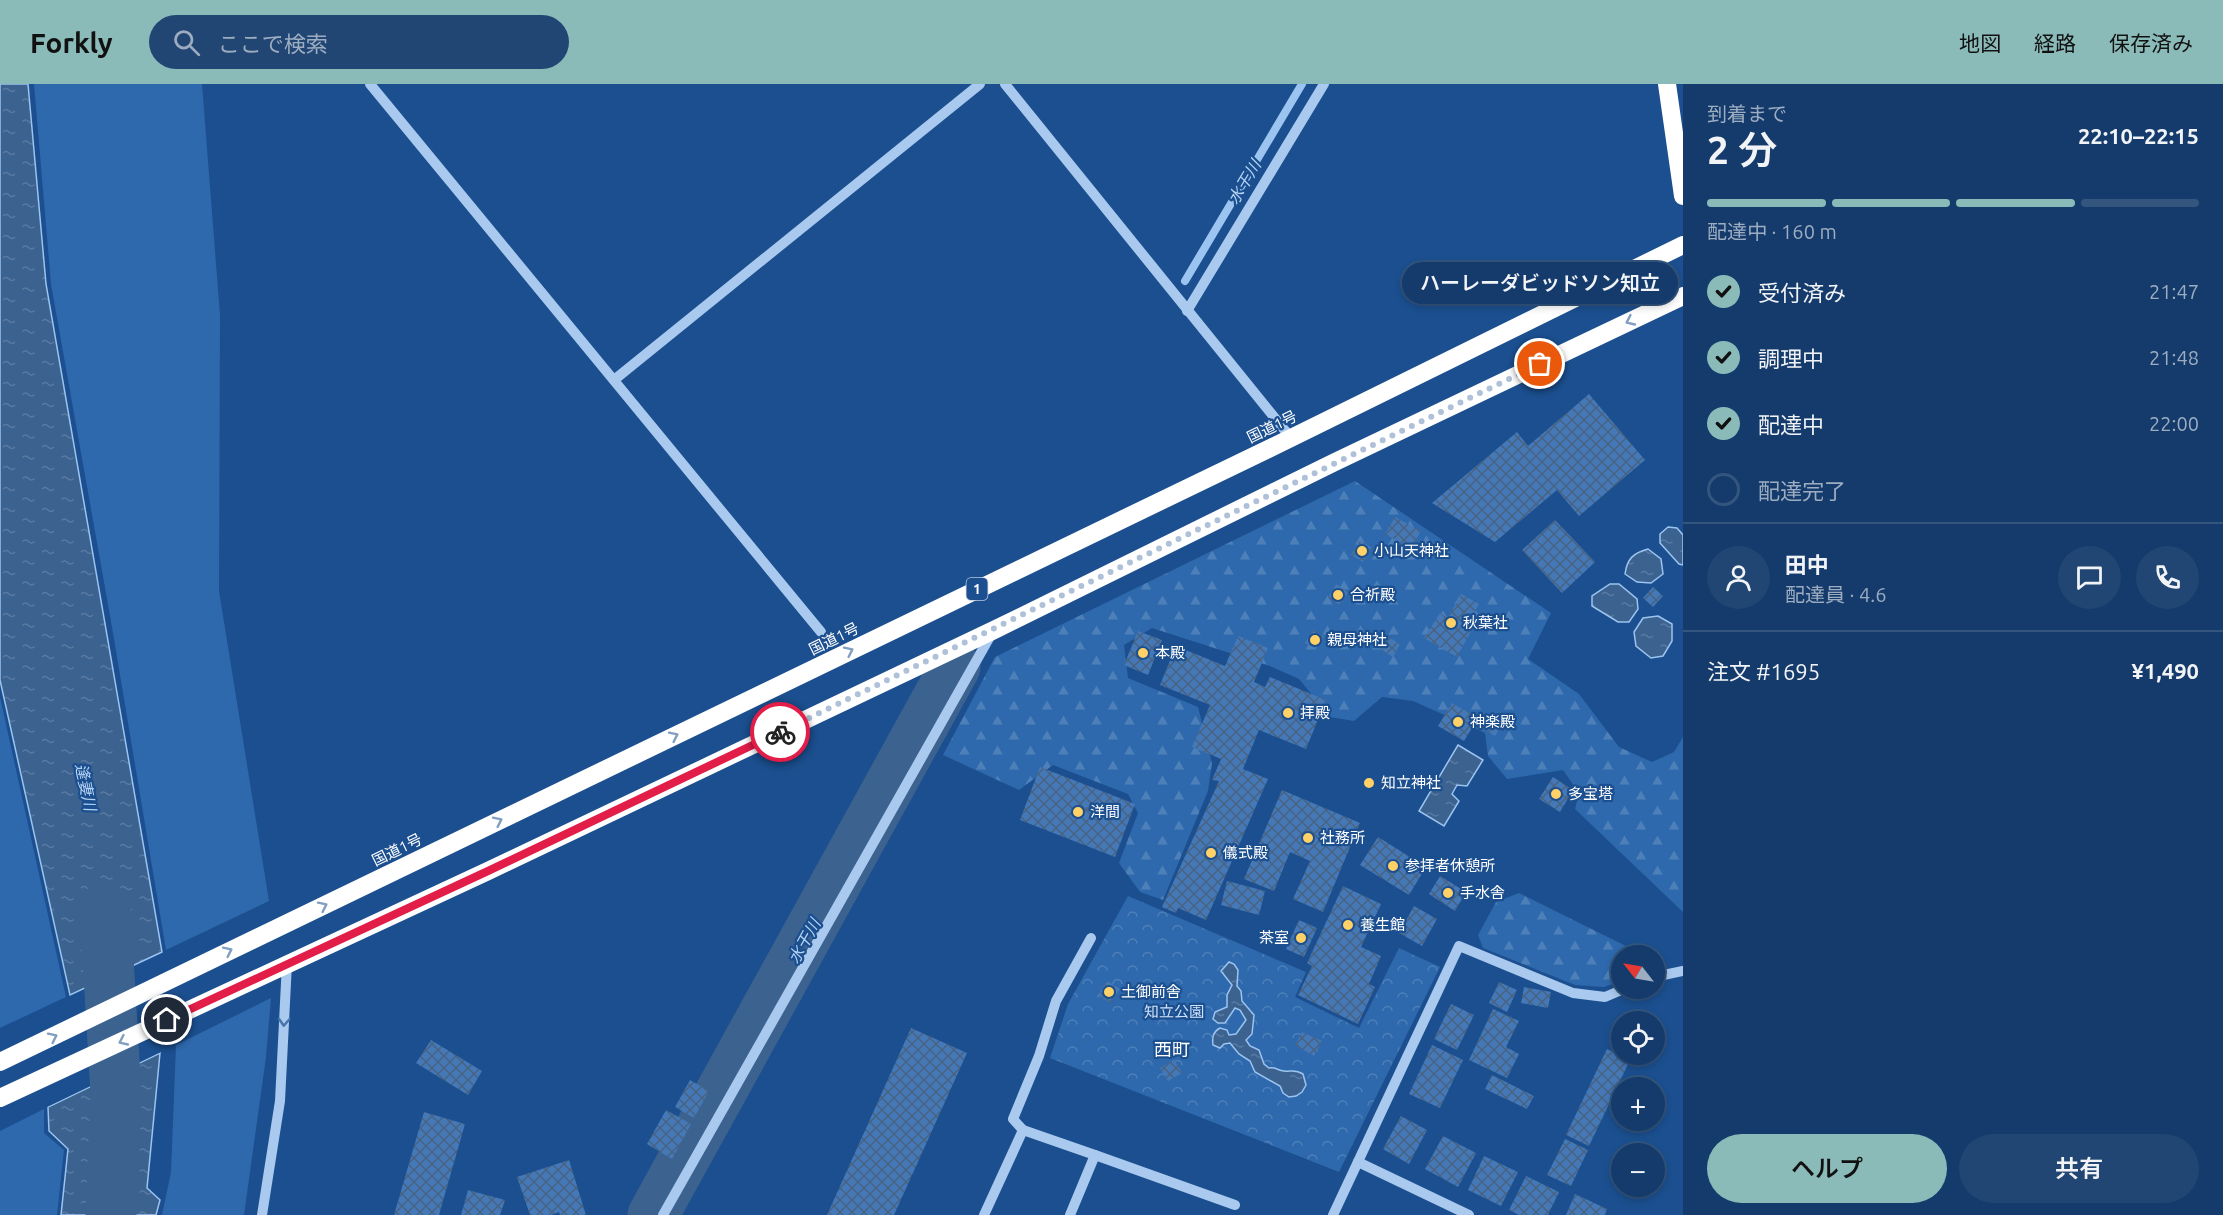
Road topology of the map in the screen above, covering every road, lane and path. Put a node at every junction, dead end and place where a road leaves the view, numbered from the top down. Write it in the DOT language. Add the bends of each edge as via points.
graph roads {
  1 [pos="370,84"];
  2 [pos="980,84"];
  3 [pos="1005,84"];
  4 [pos="1324,84"];
  5 [pos="1667,84"];
  6 [pos="1683,196"];
  7 [pos="1683,245"];
  8 [pos="1683,296"];
  9 [pos="1187,311"];
  10 [pos="614,380"];
  11 [pos="1291,438"];
  12 [pos="994,630"];
  13 [pos="821,632"];
  14 [pos="1091,938"];
  15 [pos="279,968"];
  16 [pos="1683,971"];
  17 [pos="1665,975"];
  18 [pos="1611,994"];
  19 [pos="0,1062"];
  20 [pos="0,1098"];
  21 [pos="1023,1130"];
  22 [pos="1095,1155"];
  23 [pos="1358,1162"];
  24 [pos="1235,1205"];
  25 [pos="262,1215"];
  26 [pos="663,1215"];
  27 [pos="984,1215"];
  28 [pos="1070,1215"];
  29 [pos="1333,1215"];
  30 [pos="1469,1215"];
  1 -- 10 [label="street"];
  2 -- 10 [label="street"];
  3 -- 9 [label="street"];
  4 -- 9 [label="street"];
  5 -- 6 [label="highway"];
  7 -- 11 [label="highway, 国道1号 / 1"];
  8 -- 12 [label="highway, one-way"];
  9 -- 11 [label="street"];
  10 -- 13 [label="street"];
  19 -- 11 [label="highway, 国道1号 / 1, one-way"];
  12 -- 15 [label="highway"];
  12 -- 26 [label="street"];
  14 -- 21 [label="street" via="1056,1001 1013,1119"];
  15 -- 20 [label="highway, one-way"];
  15 -- 25 [label="street, one-way" via="280,1101"];
  16 -- 17 [label="street"];
  18 -- 23 [label="street" via="1573,993 1459,946"];
  21 -- 22 [label="street"];
  21 -- 27 [label="street"];
  22 -- 24 [label="street"];
  22 -- 28 [label="street"];
  23 -- 29 [label="street"];
  23 -- 30 [label="street"];
}
